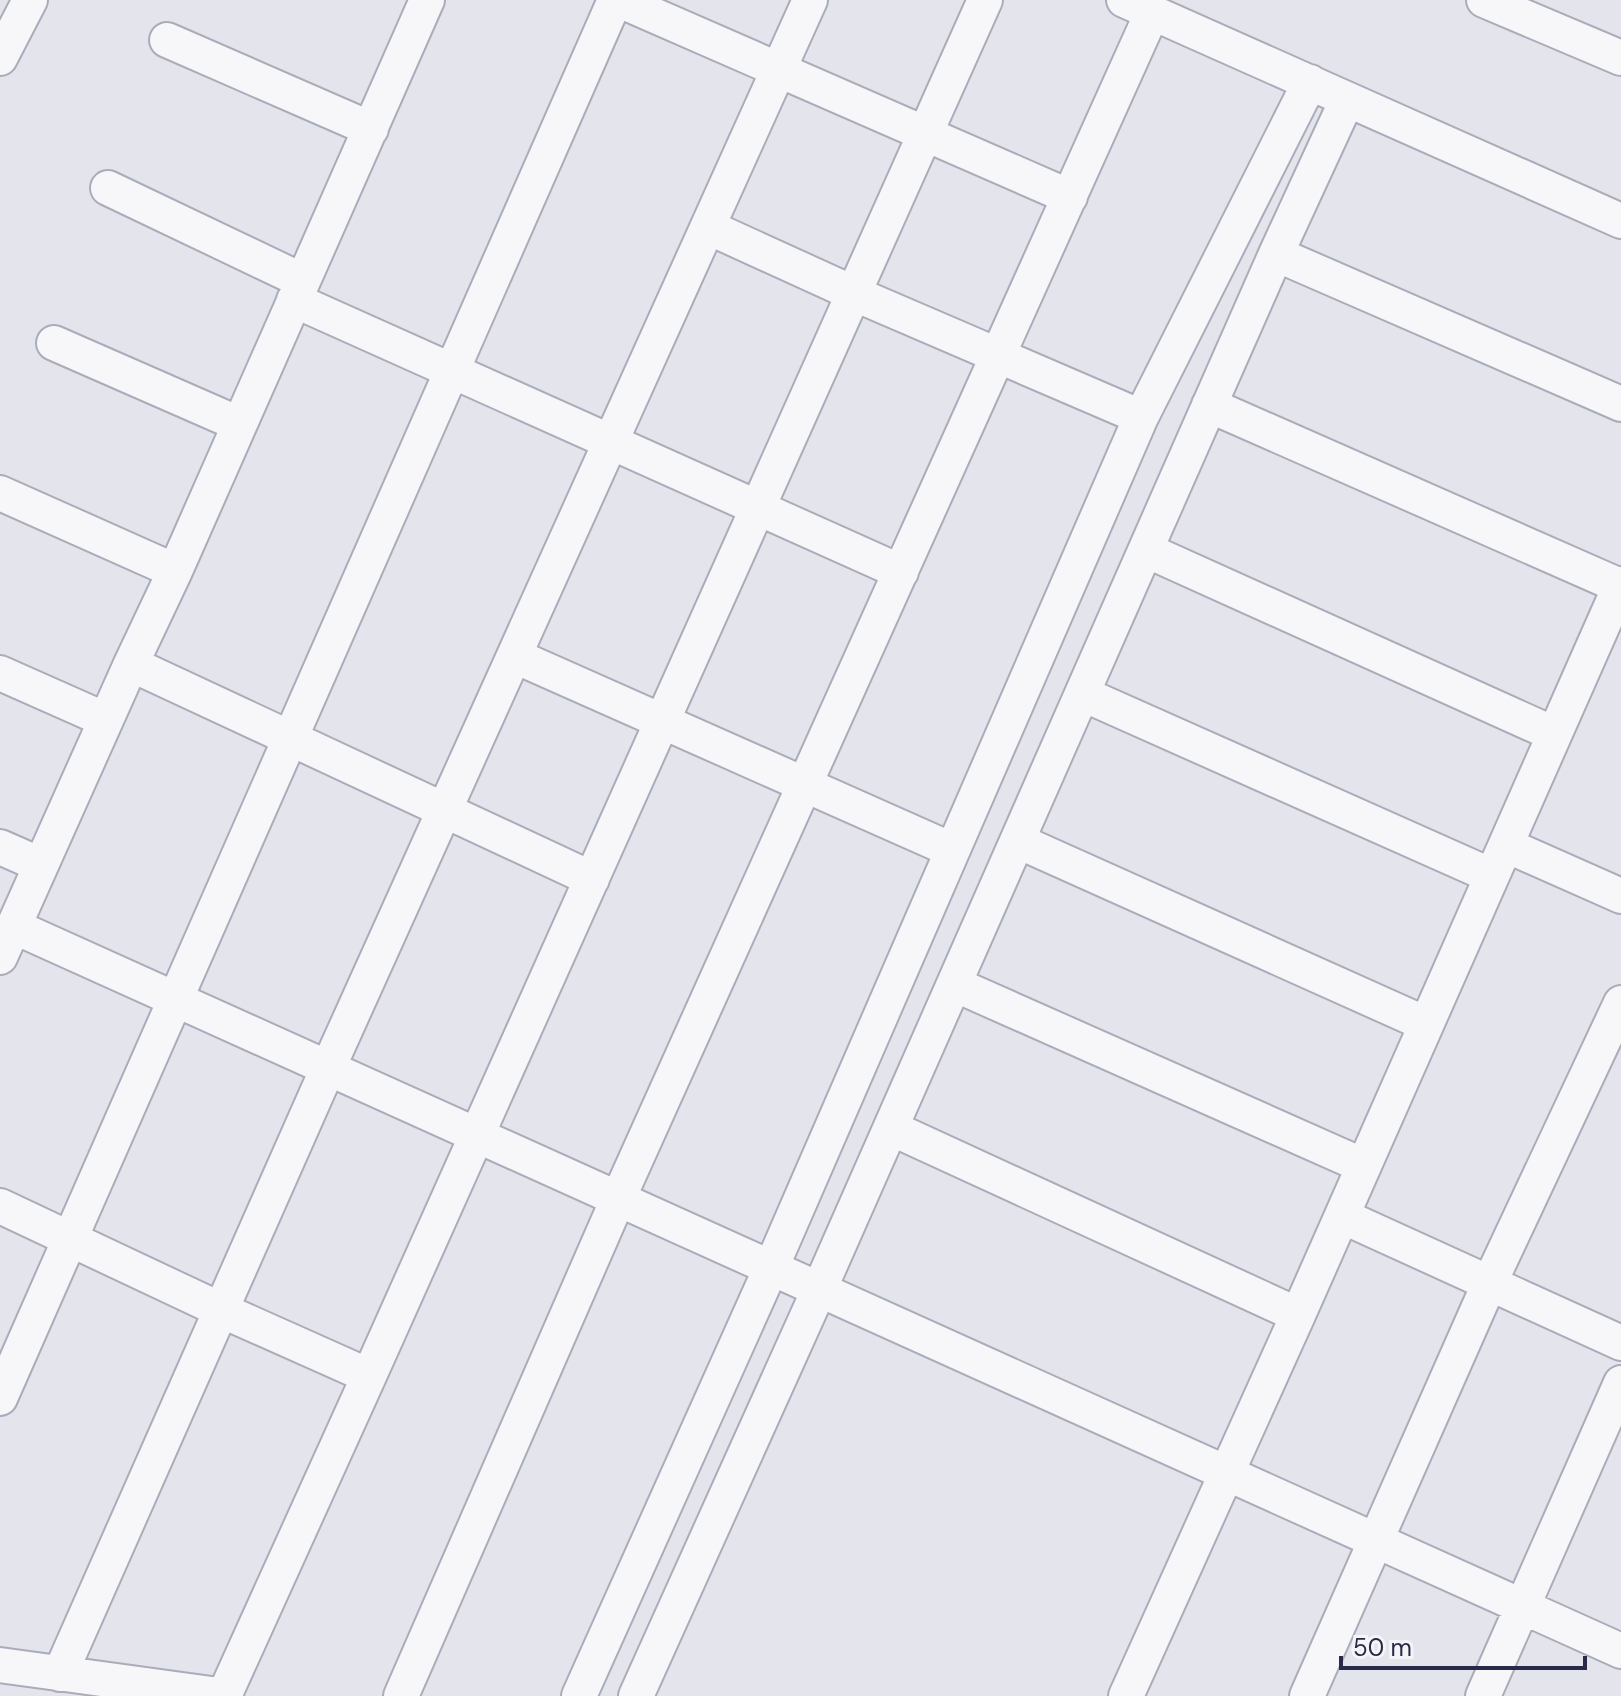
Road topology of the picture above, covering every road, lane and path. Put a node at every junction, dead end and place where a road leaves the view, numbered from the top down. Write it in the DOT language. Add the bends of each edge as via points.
graph roads {
  1 [pos="30,0"];
  2 [pos="427,0"];
  3 [pos="617,0"];
  4 [pos="810,0"];
  5 [pos="985,0"];
  6 [pos="1489,1"];
  7 [pos="1138,6"];
  8 [pos="167,40"];
  9 [pos="0,58"];
  10 [pos="1621,58"];
  11 [pos="779,70"];
  12 [pos="1310,82"];
  13 [pos="1347,100"];
  14 [pos="371,129"];
  15 [pos="925,133"];
  16 [pos="108,188"];
  17 [pos="1070,197"];
  18 [pos="1621,221"];
  19 [pos="708,227"];
  20 [pos="1276,254"];
  21 [pos="299,290"];
  22 [pos="855,294"];
  23 [pos="54,343"];
  24 [pos="998,355"];
  25 [pos="451,371"];
  26 [pos="1621,404"];
  27 [pos="1209,405"];
  28 [pos="1141,417"];
  29 [pos="239,424"];
  30 [pos="611,443"];
  31 [pos="0,493"];
  32 [pos="758,508"];
  33 [pos="1146,550"];
  34 [pos="175,571"];
  35 [pos="901,572"];
  36 [pos="1621,585"];
  37 [pos="1609,645"];
  38 [pos="515,656"];
  39 [pos="131,664"];
  40 [pos="0,673"];
  41 [pos="1083,694"];
  42 [pos="106,720"];
  43 [pos="662,721"];
  44 [pos="1554,734"];
  45 [pos="290,739"];
  46 [pos="805,785"];
  47 [pos="444,811"];
  48 [pos="1018,841"];
  49 [pos="1506,845"];
  50 [pos="0,847"];
  51 [pos="952,850"];
  52 [pos="41,865"];
  53 [pos="1492,876"];
  54 [pos="592,879"];
  55 [pos="1621,896"];
  56 [pos="7,942"];
  57 [pos="954,984"];
  58 [pos="175,999"];
  59 [pos="1621,1003"];
  60 [pos="1426,1024"];
  61 [pos="328,1068"];
  62 [pos="891,1128"];
  63 [pos="476,1135"];
  64 [pos="1364,1166"];
  65 [pos="618,1199"];
  66 [pos="0,1206"];
  67 [pos="1342,1216"];
  68 [pos="70,1239"];
  69 [pos="771,1268"];
  70 [pos="1490,1282"];
  71 [pos="819,1290"];
  72 [pos="221,1310"];
  73 [pos="1298,1315"];
  74 [pos="1621,1343"];
  75 [pos="369,1376"];
  76 [pos="1621,1383"];
  77 [pos="0,1398"];
  78 [pos="1227,1474"];
  79 [pos="1375,1540"];
  80 [pos="1521,1605"];
  81 [pos="1621,1651"];
  82 [pos="0,1665"];
  83 [pos="60,1674"];
  84 [pos="225,1696"];
  85 [pos="401,1696"];
  86 [pos="579,1696"];
  87 [pos="636,1696"];
  88 [pos="1126,1696"];
  89 [pos="1307,1696"];
  90 [pos="1483,1696"];
  1 -- 9 [label="street"];
  2 -- 14 [label="street"];
  3 -- 11 [label="street"];
  3 -- 25 [label="street"];
  4 -- 11 [label="street"];
  5 -- 15 [label="street"];
  6 -- 10 [label="street"];
  7 -- 12 [label="street"];
  7 -- 17 [label="street"];
  8 -- 14 [label="street"];
  11 -- 15 [label="street"];
  11 -- 19 [label="street"];
  12 -- 13 [label="street"];
  12 -- 28 [label="street"];
  13 -- 18 [label="street"];
  13 -- 20 [label="street"];
  14 -- 21 [label="street"];
  15 -- 17 [label="street"];
  15 -- 22 [label="street"];
  16 -- 21 [label="street"];
  17 -- 24 [label="street"];
  19 -- 22 [label="street"];
  19 -- 30 [label="street"];
  20 -- 26 [label="street"];
  20 -- 27 [label="street"];
  21 -- 25 [label="street"];
  21 -- 29 [label="street"];
  22 -- 24 [label="street"];
  22 -- 32 [label="street"];
  23 -- 29 [label="street"];
  24 -- 28 [label="street"];
  24 -- 35 [label="street"];
  25 -- 30 [label="street"];
  25 -- 45 [label="street"];
  27 -- 33 [label="street"];
  27 -- 36 [label="street"];
  28 -- 51 [label="street"];
  29 -- 34 [label="street"];
  30 -- 32 [label="street"];
  30 -- 38 [label="street"];
  31 -- 34 [label="street"];
  32 -- 35 [label="street"];
  32 -- 43 [label="street"];
  33 -- 41 [label="street"];
  33 -- 44 [label="street"];
  34 -- 39 [label="street"];
  35 -- 46 [label="street"];
  36 -- 37 [label="street"];
  37 -- 44 [label="street"];
  38 -- 43 [label="street"];
  38 -- 47 [label="street"];
  39 -- 42 [label="street"];
  39 -- 45 [label="street"];
  40 -- 42 [label="street"];
  41 -- 48 [label="street"];
  41 -- 53 [label="street"];
  42 -- 52 [label="street"];
  43 -- 46 [label="street"];
  43 -- 54 [label="street"];
  44 -- 49 [label="street"];
  45 -- 47 [label="street"];
  45 -- 58 [label="street"];
  46 -- 51 [label="street"];
  46 -- 65 [label="street"];
  47 -- 54 [label="street"];
  47 -- 61 [label="street"];
  48 -- 57 [label="street"];
  48 -- 60 [label="street"];
  49 -- 53 [label="street"];
  49 -- 55 [label="street"];
  50 -- 52 [label="street"];
  51 -- 69 [label="street"];
  52 -- 56 [label="street"];
  53 -- 60 [label="street"];
  54 -- 63 [label="street"];
  56 -- 58 [label="street"];
  57 -- 62 [label="street"];
  57 -- 64 [label="street"];
  58 -- 61 [label="street"];
  58 -- 68 [label="street"];
  59 -- 70 [label="street"];
  60 -- 64 [label="street"];
  61 -- 63 [label="street"];
  61 -- 72 [label="street"];
  62 -- 71 [label="street"];
  62 -- 73 [label="street"];
  63 -- 65 [label="street"];
  63 -- 75 [label="street"];
  64 -- 67 [label="street"];
  65 -- 69 [label="street"];
  65 -- 85 [label="street"];
  66 -- 68 [label="street"];
  67 -- 70 [label="street"];
  67 -- 73 [label="street"];
  68 -- 72 [label="street"];
  68 -- 77 [label="street"];
  69 -- 71 [label="street"];
  69 -- 86 [label="street"];
  70 -- 74 [label="street"];
  70 -- 79 [label="street"];
  71 -- 78 [label="street"];
  71 -- 87 [label="street"];
  72 -- 75 [label="street"];
  72 -- 83 [label="street"];
  73 -- 78 [label="street"];
  75 -- 84 [label="street"];
  76 -- 80 [label="street"];
  78 -- 79 [label="street"];
  78 -- 88 [label="street"];
  79 -- 80 [label="street"];
  79 -- 89 [label="street"];
  80 -- 81 [label="street"];
  80 -- 90 [label="street"];
  82 -- 83 [label="street"];
  83 -- 84 [label="street"];
}
